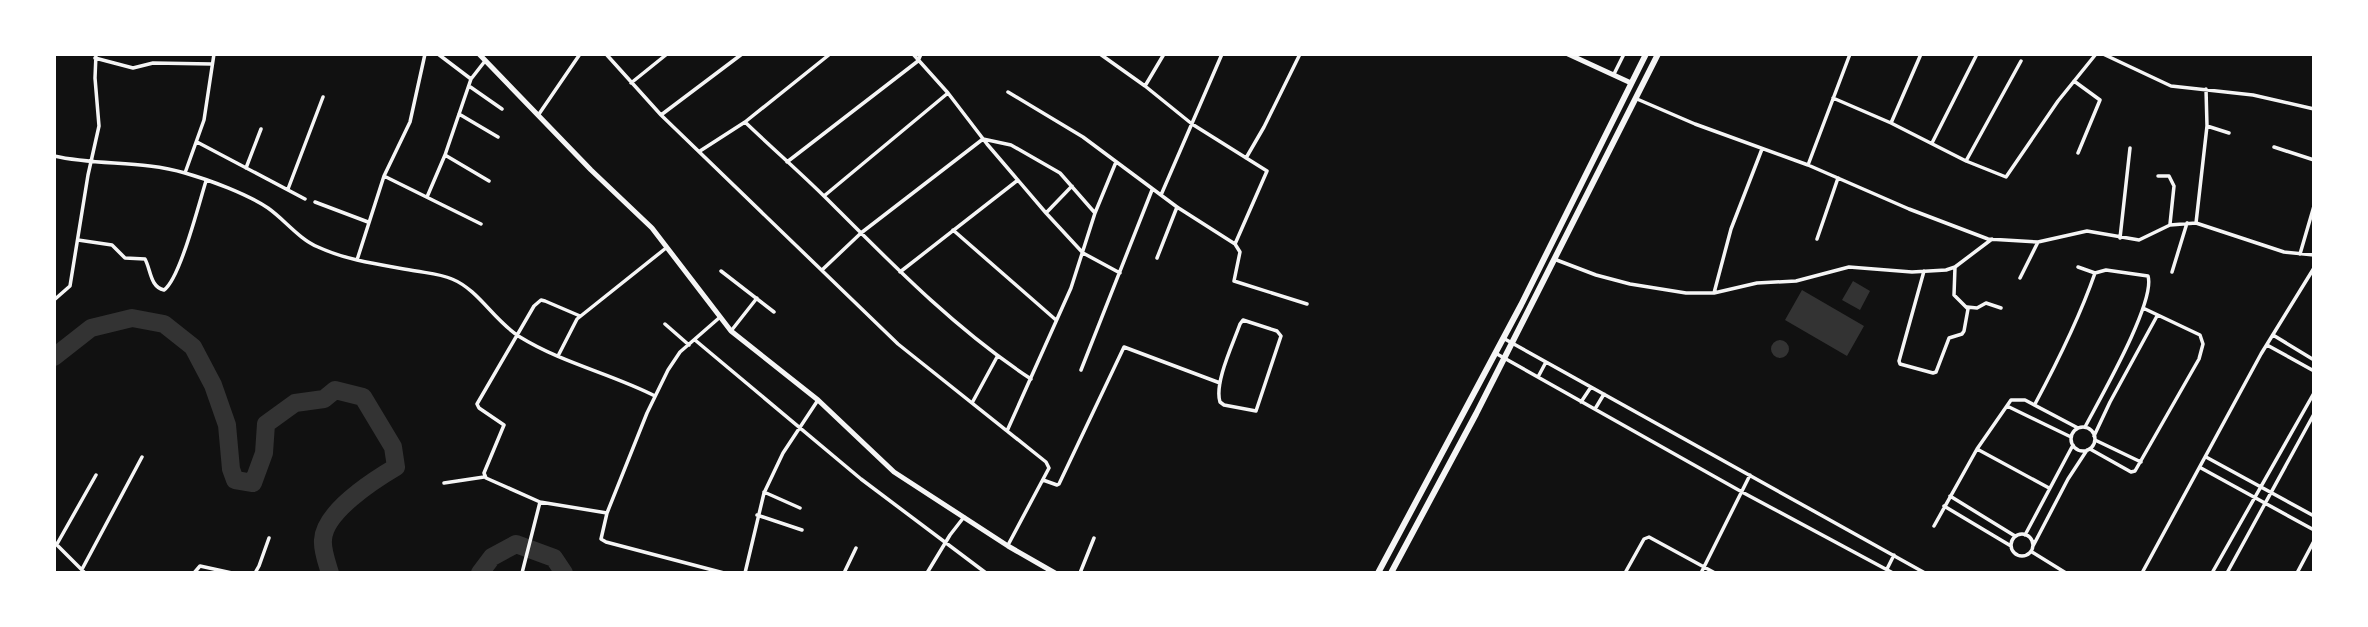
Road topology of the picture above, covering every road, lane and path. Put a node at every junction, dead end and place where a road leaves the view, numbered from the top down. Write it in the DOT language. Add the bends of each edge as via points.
graph roads {
  1 [pos="214,54"];
  2 [pos="425,54"];
  3 [pos="438,54"];
  4 [pos="479,54"];
  5 [pos="580,54"];
  6 [pos="606,54"];
  7 [pos="667,54"];
  8 [pos="742,54"];
  9 [pos="830,54"];
  10 [pos="913,54"];
  11 [pos="921,54"];
  12 [pos="1100,54"];
  13 [pos="1164,54"];
  14 [pos="1222,54"];
  15 [pos="1300,54"];
  16 [pos="1568,54"];
  17 [pos="1624,54"];
  18 [pos="1646,54"];
  19 [pos="1658,54"];
  20 [pos="1850,54"];
  21 [pos="1921,54"];
  22 [pos="1977,54"];
  23 [pos="2096,54"];
  24 [pos="2102,54"];
  25 [pos="96,56"];
  26 [pos="486,60"];
  27 [pos="918,61"];
  28 [pos="2021,61"];
  29 [pos="212,64"];
  30 [pos="1613,76"];
  31 [pos="471,79"];
  32 [pos="2074,81"];
  33 [pos="631,83"];
  34 [pos="1631,83"];
  35 [pos="468,86"];
  36 [pos="1145,86"];
  37 [pos="2206,89"];
  38 [pos="1009,92"];
  39 [pos="948,93"];
  40 [pos="323,97"];
  41 [pos="1636,98"];
  42 [pos="1833,98"];
  43 [pos="502,109"];
  44 [pos="2314,109"];
  45 [pos="459,114"];
  46 [pos="540,114"];
  47 [pos="661,116"];
  48 [pos="745,122"];
  49 [pos="1891,123"];
  50 [pos="1192,124"];
  51 [pos="2207,126"];
  52 [pos="261,129"];
  53 [pos="2229,133"];
  54 [pos="498,138"];
  55 [pos="983,139"];
  56 [pos="197,142"];
  57 [pos="1933,143"];
  58 [pos="2274,147"];
  59 [pos="2130,148"];
  60 [pos="1762,149"];
  61 [pos="699,152"];
  62 [pos="2078,153"];
  63 [pos="445,155"];
  64 [pos="54,156"];
  65 [pos="1246,158"];
  66 [pos="2314,160"];
  67 [pos="1966,161"];
  68 [pos="90,162"];
  69 [pos="786,162"];
  70 [pos="1116,162"];
  71 [pos="1808,165"];
  72 [pos="246,168"];
  73 [pos="185,173"];
  74 [pos="384,176"];
  75 [pos="2158,176"];
  76 [pos="1838,178"];
  77 [pos="1018,180"];
  78 [pos="206,181"];
  79 [pos="489,181"];
  80 [pos="1072,186"];
  81 [pos="288,189"];
  82 [pos="1152,190"];
  83 [pos="1160,195"];
  84 [pos="824,196"];
  85 [pos="427,197"];
  86 [pos="305,199"];
  87 [pos="315,202"];
  88 [pos="2314,205"];
  89 [pos="1177,207"];
  90 [pos="1046,213"];
  91 [pos="1095,213"];
  92 [pos="368,222"];
  93 [pos="2187,223"];
  94 [pos="2196,223"];
  95 [pos="481,224"];
  96 [pos="2170,225"];
  97 [pos="953,230"];
  98 [pos="860,233"];
  99 [pos="2120,238"];
  100 [pos="1817,239"];
  101 [pos="1993,239"];
  102 [pos="78,240"];
  103 [pos="2038,243"];
  104 [pos="1235,244"];
  105 [pos="667,247"];
  106 [pos="1083,253"];
  107 [pos="2300,254"];
  108 [pos="2314,255"];
  109 [pos="1157,258"];
  110 [pos="1554,259"];
  111 [pos="358,260"];
  112 [pos="1955,267"];
  113 [pos="2078,267"];
  114 [pos="2314,268"];
  115 [pos="822,270"];
  116 [pos="721,271"];
  117 [pos="1924,271"];
  118 [pos="900,272"];
  119 [pos="2172,272"];
  120 [pos="1120,273"];
  121 [pos="2095,273"];
  122 [pos="2020,278"];
  123 [pos="1714,293"];
  124 [pos="757,298"];
  125 [pos="54,300"];
  126 [pos="1307,304"];
  127 [pos="1967,307"];
  128 [pos="2001,308"];
  129 [pos="2143,309"];
  130 [pos="774,312"];
  131 [pos="580,316"];
  132 [pos="2157,316"];
  133 [pos="719,318"];
  134 [pos="1056,320"];
  135 [pos="665,324"];
  136 [pos="731,331"];
  137 [pos="2273,335"];
  138 [pos="519,337"];
  139 [pos="1503,338"];
  140 [pos="695,340"];
  141 [pos="1511,343"];
  142 [pos="690,345"];
  143 [pos="2267,345"];
  144 [pos="1495,353"];
  145 [pos="558,356"];
  146 [pos="997,357"];
  147 [pos="1504,358"];
  148 [pos="2313,359"];
  149 [pos="1546,362"];
  150 [pos="1081,370"];
  151 [pos="2314,371"];
  152 [pos="1538,377"];
  153 [pos="1031,379"];
  154 [pos="1220,383"];
  155 [pos="1591,387"];
  156 [pos="2314,393"];
  157 [pos="1604,394"];
  158 [pos="656,396"];
  159 [pos="818,400"];
  160 [pos="1581,402"];
  161 [pos="972,403"];
  162 [pos="2035,405"];
  163 [pos="2007,406"];
  164 [pos="1595,409"];
  165 [pos="2314,414"];
  166 [pos="800,426"];
  167 [pos="2085,427"];
  168 [pos="2078,428"];
  169 [pos="1007,431"];
  170 [pos="2071,437"];
  171 [pos="2094,438"];
  172 [pos="2073,445"];
  173 [pos="1977,449"];
  174 [pos="2088,449"];
  175 [pos="142,457"];
  176 [pos="2207,457"];
  177 [pos="2141,461"];
  178 [pos="2201,468"];
  179 [pos="96,475"];
  180 [pos="1750,475"];
  181 [pos="484,477"];
  182 [pos="1043,480"];
  183 [pos="444,483"];
  184 [pos="2261,486"];
  185 [pos="2049,489"];
  186 [pos="764,492"];
  187 [pos="1742,492"];
  188 [pos="2271,492"];
  189 [pos="1950,496"];
  190 [pos="2254,499"];
  191 [pos="540,502"];
  192 [pos="2264,504"];
  193 [pos="1944,506"];
  194 [pos="800,508"];
  195 [pos="607,513"];
  196 [pos="757,515"];
  197 [pos="2314,516"];
  198 [pos="964,517"];
  199 [pos="1934,526"];
  200 [pos="802,530"];
  201 [pos="2314,530"];
  202 [pos="2025,535"];
  203 [pos="2015,536"];
  204 [pos="269,538"];
  205 [pos="1094,538"];
  206 [pos="2314,541"];
  207 [pos="55,543"];
  208 [pos="946,543"];
  209 [pos="1008,546"];
  210 [pos="2011,546"];
  211 [pos="2033,546"];
  212 [pos="856,548"];
  213 [pos="2031,552"];
  214 [pos="1894,555"];
  215 [pos="1704,567"];
  216 [pos="1886,571"];
  217 [pos="82,572"];
  218 [pos="194,573"];
  219 [pos="232,573"];
  220 [pos="255,573"];
  221 [pos="522,573"];
  222 [pos="724,573"];
  223 [pos="745,573"];
  224 [pos="844,573"];
  225 [pos="927,573"];
  226 [pos="986,573"];
  227 [pos="1055,573"];
  228 [pos="1080,573"];
  229 [pos="1378,573"];
  230 [pos="1391,573"];
  231 [pos="1625,573"];
  232 [pos="1701,573"];
  233 [pos="1715,573"];
  234 [pos="1893,573"];
  235 [pos="1926,573"];
  236 [pos="2066,573"];
  237 [pos="2143,573"];
  238 [pos="2212,573"];
  239 [pos="2227,573"];
  240 [pos="2297,573"];
  1 -- 29 [label="street"];
  2 -- 74 [label="street" via="410,122"];
  3 -- 31 [label="street"];
  4 -- 26 [label="street"];
  5 -- 46 [label="street"];
  6 -- 33 [label="street"];
  7 -- 33 [label="street"];
  8 -- 47 [label="street"];
  9 -- 48 [label="street"];
  10 -- 27 [label="street"];
  11 -- 27 [label="street"];
  12 -- 36 [label="street"];
  13 -- 36 [label="street"];
  14 -- 50 [label="street"];
  15 -- 65 [label="street"];
  16 -- 30 [label="street"];
  17 -- 30 [label="street"];
  18 -- 34 [label="main road"];
  19 -- 41 [label="main road"];
  20 -- 42 [label="street"];
  21 -- 49 [label="street"];
  22 -- 57 [label="street"];
  23 -- 32 [label="street"];
  24 -- 37 [label="street" via="2171,86"];
  25 -- 29 [label="street" via="132,68 153,63"];
  25 -- 68 [label="street" via="99,126"];
  26 -- 31 [label="street"];
  26 -- 46 [label="street"];
  27 -- 39 [label="street"];
  27 -- 69 [label="street"];
  28 -- 67 [label="street"];
  29 -- 56 [label="street"];
  30 -- 34 [label="street"];
  31 -- 35 [label="street"];
  32 -- 62 [label="street" via="2100,100"];
  32 -- 67 [label="street" via="2005,177"];
  33 -- 47 [label="street"];
  34 -- 139 [label="main road"];
  35 -- 43 [label="street"];
  35 -- 45 [label="street"];
  36 -- 50 [label="street"];
  37 -- 44 [label="street"];
  37 -- 51 [label="street"];
  38 -- 70 [label="street"];
  39 -- 55 [label="street"];
  39 -- 84 [label="street"];
  40 -- 81 [label="street"];
  41 -- 60 [label="street"];
  41 -- 110 [label="main road"];
  42 -- 49 [label="street"];
  42 -- 71 [label="street"];
  45 -- 54 [label="street"];
  45 -- 63 [label="street"];
  46 -- 105 [label="street"];
  47 -- 61 [label="street"];
  48 -- 61 [label="street"];
  48 -- 69 [label="street"];
  49 -- 57 [label="street"];
  50 -- 65 [label="street"];
  50 -- 83 [label="street"];
  51 -- 53 [label="street"];
  51 -- 94 [label="street"];
  52 -- 72 [label="street"];
  55 -- 77 [label="street"];
  55 -- 80 [label="street" via="1011,145 1060,173"];
  55 -- 98 [label="street"];
  56 -- 72 [label="street"];
  56 -- 73 [label="street"];
  57 -- 67 [label="street"];
  58 -- 66 [label="street"];
  59 -- 99 [label="street"];
  60 -- 71 [label="street"];
  60 -- 123 [label="street" via="1731,229"];
  61 -- 115 [label="street"];
  63 -- 79 [label="street"];
  63 -- 85 [label="street"];
  64 -- 68 [label="street"];
  65 -- 104 [label="street" via="1266,175"];
  68 -- 73 [label="street" via="134,163"];
  68 -- 102 [label="street"];
  69 -- 84 [label="street"];
  70 -- 82 [label="street"];
  70 -- 91 [label="street"];
  71 -- 76 [label="street"];
  72 -- 81 [label="street"];
  73 -- 78 [label="street"];
  74 -- 85 [label="street"];
  74 -- 92 [label="street"];
  75 -- 96 [label="street" via="2169,176 2174,186"];
  76 -- 100 [label="street"];
  76 -- 101 [label="street"];
  77 -- 90 [label="street"];
  77 -- 97 [label="street"];
  78 -- 102 [label="street" via="171,284 164,290 154,284 145,259 125,258 112,245"];
  78 -- 111 [label="street" via="265,206 319,248"];
  80 -- 90 [label="street"];
  80 -- 91 [label="street"];
  81 -- 86 [label="street"];
  82 -- 83 [label="street"];
  82 -- 120 [label="street"];
  83 -- 89 [label="street"];
  84 -- 98 [label="street"];
  85 -- 95 [label="street"];
  87 -- 92 [label="street"];
  88 -- 107 [label="street"];
  89 -- 104 [label="street"];
  89 -- 109 [label="street"];
  90 -- 106 [label="street"];
  91 -- 106 [label="street"];
  92 -- 111 [label="street"];
  93 -- 94 [label="street"];
  93 -- 96 [label="street"];
  93 -- 119 [label="street"];
  94 -- 107 [label="street"];
  96 -- 99 [label="street" via="2143,239"];
  97 -- 118 [label="street"];
  97 -- 134 [label="street"];
  98 -- 115 [label="street"];
  98 -- 118 [label="street"];
  99 -- 103 [label="street" via="2081,231"];
  101 -- 103 [label="street"];
  101 -- 112 [label="street"];
  102 -- 125 [label="street" via="70,286"];
  103 -- 122 [label="street"];
  104 -- 126 [label="street" via="1240,252 1234,281"];
  105 -- 131 [label="street"];
  105 -- 133 [label="street"];
  106 -- 120 [label="street"];
  106 -- 134 [label="street"];
  107 -- 108 [label="street"];
  110 -- 123 [label="street" via="1630,284"];
  110 -- 141 [label="main road"];
  111 -- 138 [label="street" via="459,282"];
  112 -- 117 [label="street"];
  112 -- 127 [label="street" via="1954,295"];
  113 -- 121 [label="street"];
  114 -- 137 [label="street"];
  115 -- 161 [label="street" via="907,351"];
  116 -- 124 [label="street"];
  117 -- 123 [label="street" via="1849,267 1796,281 1757,283"];
  117 -- 127 [label="street" via="1900,363 1935,373 1949,338 1964,331"];
  118 -- 146 [label="street"];
  120 -- 150 [label="street"];
  121 -- 129 [label="street" via="2106,270 2148,276"];
  121 -- 162 [label="street" via="2078,319"];
  124 -- 130 [label="street"];
  124 -- 136 [label="street"];
  127 -- 128 [label="street" via="1986,303"];
  129 -- 132 [label="street"];
  129 -- 167 [label="street"];
  131 -- 138 [label="street" via="541,300"];
  131 -- 145 [label="street"];
  132 -- 171 [label="street"];
  132 -- 177 [label="street" via="2200,335 2202,349"];
  133 -- 136 [label="street"];
  133 -- 140 [label="street"];
  134 -- 153 [label="street"];
  135 -- 142 [label="street"];
  136 -- 159 [label="street"];
  137 -- 143 [label="street"];
  137 -- 148 [label="street"];
  138 -- 145 [label="street"];
  138 -- 181 [label="street" via="477,404 504,425"];
  139 -- 141 [label="street"];
  139 -- 144 [label="main road"];
  140 -- 142 [label="street"];
  140 -- 166 [label="street"];
  141 -- 147 [label="main road"];
  141 -- 149 [label="street"];
  142 -- 158 [label="street" via="674,359"];
  143 -- 151 [label="street"];
  143 -- 176 [label="street"];
  144 -- 147 [label="street"];
  144 -- 229 [label="main road"];
  145 -- 158 [label="street"];
  146 -- 153 [label="street"];
  146 -- 161 [label="street"];
  147 -- 152 [label="street"];
  147 -- 230 [label="main road"];
  149 -- 152 [label="street"];
  149 -- 155 [label="street"];
  152 -- 160 [label="street"];
  153 -- 169 [label="street"];
  154 -- 154 [label="street" via="1241,321 1280,334 1257,410 1220,402"];
  154 -- 182 [label="street" via="1124,347 1059,484"];
  155 -- 157 [label="street"];
  155 -- 160 [label="street"];
  156 -- 184 [label="street"];
  157 -- 164 [label="street"];
  157 -- 180 [label="street"];
  158 -- 195 [label="street"];
  159 -- 166 [label="street"];
  159 -- 198 [label="street" via="894,472"];
  160 -- 164 [label="street"];
  161 -- 169 [label="street"];
  162 -- 163 [label="street" via="2017,398"];
  162 -- 168 [label="street"];
  163 -- 170 [label="street"];
  163 -- 173 [label="street"];
  164 -- 187 [label="street"];
  165 -- 188 [label="street"];
  166 -- 186 [label="street"];
  166 -- 208 [label="street"];
  167 -- 168 [label="street"];
  167 -- 171 [label="street"];
  168 -- 170 [label="street"];
  169 -- 182 [label="street" via="1046,462 1049,468"];
  170 -- 172 [label="street"];
  171 -- 174 [label="street"];
  171 -- 177 [label="street"];
  172 -- 174 [label="street" via="2078,450"];
  172 -- 185 [label="street"];
  173 -- 185 [label="street"];
  173 -- 189 [label="street"];
  174 -- 177 [label="street" via="2132,472"];
  174 -- 211 [label="street"];
  175 -- 217 [label="street"];
  176 -- 178 [label="street"];
  176 -- 184 [label="street"];
  178 -- 190 [label="street"];
  178 -- 237 [label="street"];
  179 -- 207 [label="street"];
  180 -- 187 [label="street"];
  180 -- 214 [label="street"];
  181 -- 183 [label="street"];
  181 -- 191 [label="street"];
  182 -- 209 [label="street"];
  184 -- 188 [label="street"];
  184 -- 190 [label="street"];
  185 -- 202 [label="street"];
  186 -- 194 [label="street"];
  186 -- 196 [label="street"];
  187 -- 215 [label="street"];
  187 -- 216 [label="street"];
  188 -- 192 [label="street"];
  188 -- 197 [label="street"];
  189 -- 193 [label="street"];
  189 -- 203 [label="street"];
  190 -- 192 [label="street"];
  190 -- 238 [label="street"];
  191 -- 195 [label="street"];
  191 -- 221 [label="street"];
  192 -- 201 [label="street"];
  192 -- 239 [label="street"];
  193 -- 199 [label="street"];
  193 -- 210 [label="street"];
  195 -- 222 [label="street" via="601,539 606,542"];
  196 -- 200 [label="street"];
  196 -- 223 [label="street"];
  198 -- 208 [label="street"];
  198 -- 209 [label="street"];
  202 -- 203 [label="street"];
  202 -- 211 [label="street"];
  203 -- 210 [label="street"];
  204 -- 220 [label="street"];
  205 -- 228 [label="street"];
  206 -- 240 [label="street"];
  207 -- 217 [label="street"];
  208 -- 225 [label="street"];
  208 -- 226 [label="street"];
  209 -- 227 [label="street"];
  210 -- 213 [label="street" via="2021,556"];
  211 -- 213 [label="street"];
  212 -- 224 [label="street"];
  213 -- 236 [label="street"];
  214 -- 216 [label="street"];
  214 -- 235 [label="street"];
  215 -- 231 [label="street" via="1649,537"];
  215 -- 232 [label="street"];
  215 -- 233 [label="street"];
  216 -- 234 [label="street"];
  218 -- 219 [label="street" via="201,566"];
}
